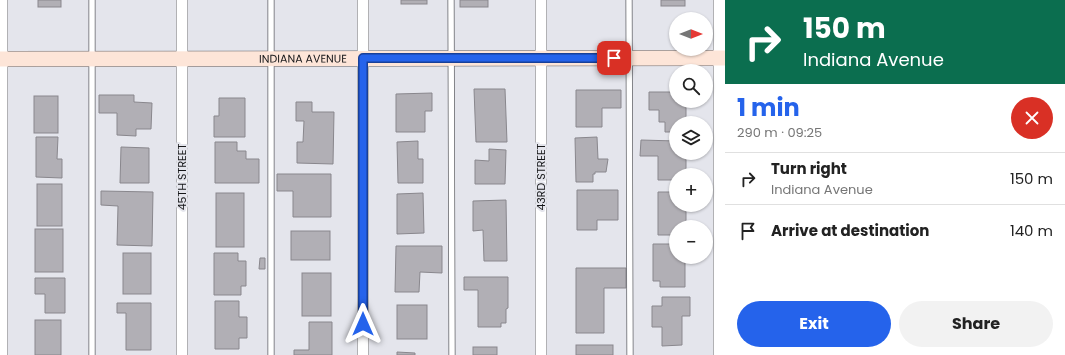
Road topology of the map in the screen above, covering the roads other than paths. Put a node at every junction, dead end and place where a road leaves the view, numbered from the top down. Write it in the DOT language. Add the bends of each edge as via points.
graph roads {
  1 [pos="2,0"];
  2 [pos="92,0"];
  3 [pos="182,0"];
  4 [pos="271,0"];
  5 [pos="363,0"];
  6 [pos="451,0"];
  7 [pos="541,0"];
  8 [pos="629,0"];
  9 [pos="720,0"];
  10 [pos="363,58"];
  11 [pos="451,58"];
  12 [pos="541,58"];
  13 [pos="629,58"];
  14 [pos="723,58"];
  15 [pos="1,59"];
  16 [pos="92,59"];
  17 [pos="182,59"];
  18 [pos="271,59"];
  19 [pos="2,355"];
  20 [pos="92,355"];
  21 [pos="182,355"];
  22 [pos="271,355"];
  23 [pos="363,355"];
  24 [pos="452,355"];
  25 [pos="541,355"];
  26 [pos="630,355"];
  27 [pos="720,355"];
  1 -- 15 [label="street"];
  2 -- 16 [label="lane"];
  3 -- 17 [label="street, 45TH STREET"];
  4 -- 18 [label="lane"];
  5 -- 10 [label="street"];
  6 -- 11 [label="lane"];
  7 -- 12 [label="street, 43RD STREET"];
  8 -- 13 [label="lane"];
  9 -- 14 [label="street"];
  10 -- 11 [label="main road, INDIANA AVENUE"];
  10 -- 18 [label="main road, INDIANA AVENUE"];
  10 -- 23 [label="street"];
  11 -- 12 [label="main road, INDIANA AVENUE"];
  11 -- 24 [label="lane"];
  12 -- 13 [label="main road, INDIANA AVENUE"];
  12 -- 25 [label="street, 43RD STREET"];
  13 -- 14 [label="main road, INDIANA AVENUE"];
  13 -- 26 [label="lane"];
  14 -- 27 [label="street"];
  15 -- 16 [label="main road, INDIANA AVENUE"];
  15 -- 19 [label="street"];
  16 -- 17 [label="main road, INDIANA AVENUE"];
  16 -- 20 [label="lane"];
  17 -- 18 [label="main road, INDIANA AVENUE"];
  17 -- 21 [label="street, 45TH STREET"];
  18 -- 22 [label="lane"];
}
